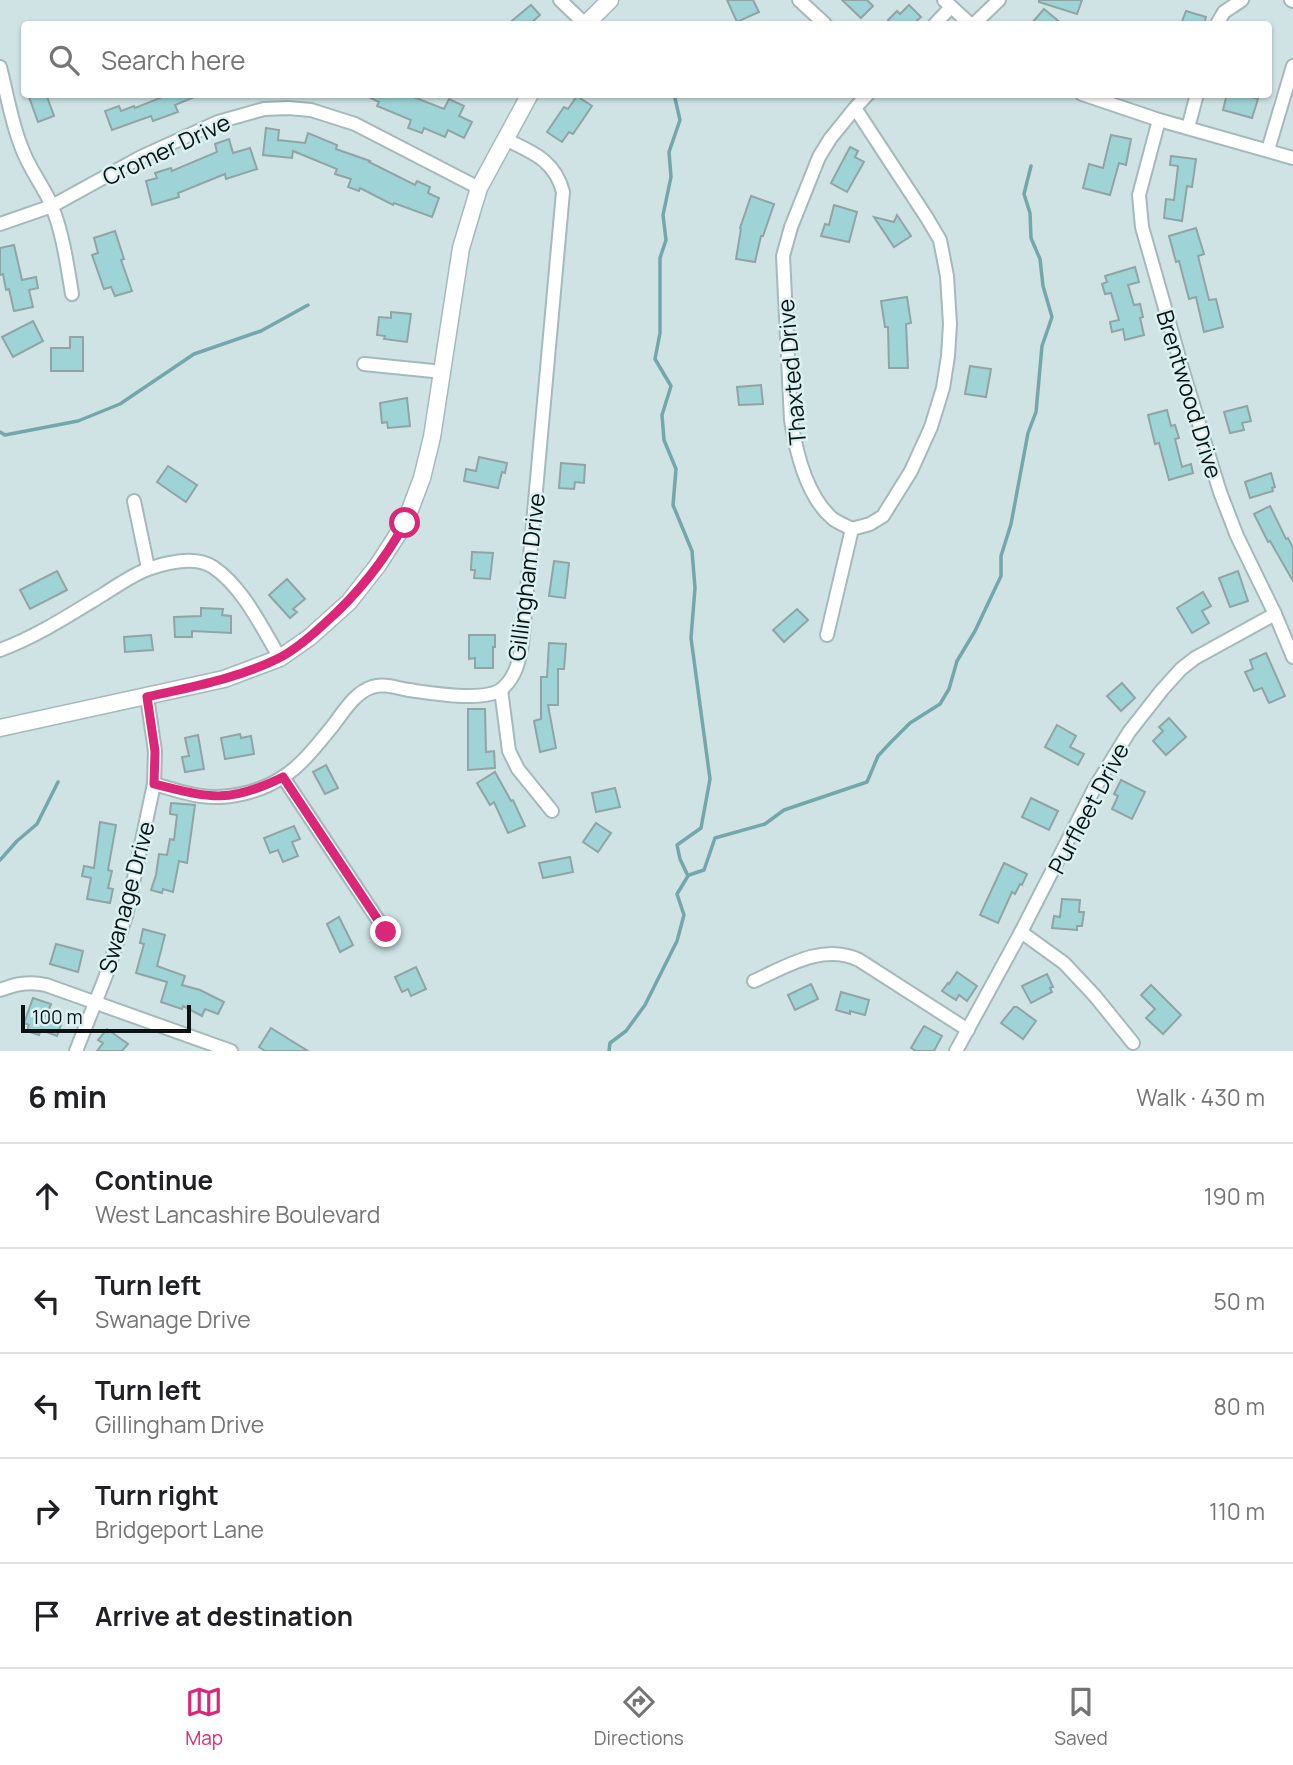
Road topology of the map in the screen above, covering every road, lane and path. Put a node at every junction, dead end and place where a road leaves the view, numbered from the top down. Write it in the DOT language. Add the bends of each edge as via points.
graph roads {
  1 [pos="560,0"];
  2 [pos="610,0"];
  3 [pos="799,0"];
  4 [pos="999,0"];
  5 [pos="1242,0"];
  6 [pos="947,4"];
  7 [pos="582,21"];
  8 [pos="588,21"];
  9 [pos="822,21"];
  10 [pos="937,21"];
  11 [pos="968,21"];
  12 [pos="975,21"];
  13 [pos="1219,21"];
  14 [pos="1293,66"];
  15 [pos="0,67"];
  16 [pos="528,98"];
  17 [pos="864,98"];
  18 [pos="1094,98"];
  19 [pos="1196,98"];
  20 [pos="855,108"];
  21 [pos="1159,120"];
  22 [pos="1188,128"];
  23 [pos="505,139"];
  24 [pos="1268,150"];
  25 [pos="1293,158"];
  26 [pos="479,188"];
  27 [pos="51,206"];
  28 [pos="0,224"];
  29 [pos="72,294"];
  30 [pos="364,364"];
  31 [pos="443,372"];
  32 [pos="134,501"];
  33 [pos="852,529"];
  34 [pos="148,568"];
  35 [pos="1275,614"];
  36 [pos="827,635"];
  37 [pos="0,650"];
  38 [pos="1293,657"];
  39 [pos="279,658"];
  40 [pos="501,690"];
  41 [pos="147,697"];
  42 [pos="0,728"];
  43 [pos="283,777"];
  44 [pos="154,784"];
  45 [pos="552,811"];
  46 [pos="386,932"];
  47 [pos="1021,932"];
  48 [pos="754,981"];
  49 [pos="0,990"];
  50 [pos="95,1002"];
  51 [pos="968,1030"];
  52 [pos="1133,1043"];
  53 [pos="76,1051"];
  54 [pos="230,1051"];
  55 [pos="956,1051"];
  1 -- 7 [label="street"];
  2 -- 8 [label="main road"];
  3 -- 9 [label="street"];
  4 -- 12 [label="street"];
  5 -- 13 [label="street"];
  6 -- 10 [label="street"];
  6 -- 11 [label="street"];
  14 -- 24 [label="street"];
  15 -- 27 [label="street" via="20,144"];
  16 -- 23 [label="main road"];
  17 -- 20 [label="street, Thaxted Drive"];
  18 -- 21 [label="street"];
  19 -- 22 [label="street"];
  20 -- 33 [label="street, Thaxted Drive" via="819,157 783,256 794,442 810,487 824,510"];
  20 -- 33 [label="street" via="940,240 950,324 943,388 932,427 911,471 883,516"];
  21 -- 22 [label="street"];
  21 -- 35 [label="street, Brentwood Drive" via="1139,195 1142,226 1220,492"];
  22 -- 24 [label="street"];
  23 -- 26 [label="main road"];
  23 -- 40 [label="street, Gillingham Drive" via="539,156 560,179 563,192 522,645 516,672"];
  24 -- 25 [label="street"];
  26 -- 27 [label="street, Cromer Drive" via="355,124 312,110 264,109 218,122 152,152"];
  26 -- 31 [label="main road" via="461,248"];
  27 -- 28 [label="street, Cromer Drive"];
  27 -- 29 [label="street" via="65,248"];
  30 -- 31 [label="street"];
  31 -- 39 [label="main road" via="422,478 399,534 349,602"];
  32 -- 34 [label="street"];
  33 -- 36 [label="street"];
  34 -- 37 [label="street"];
  34 -- 39 [label="street" via="187,561 212,567 252,609"];
  35 -- 38 [label="street, Brentwood Drive"];
  35 -- 47 [label="street, Purfleet Drive" via="1181,669 1129,732 1094,789"];
  39 -- 41 [label="main road" via="224,679"];
  40 -- 43 [label="street, Gillingham Drive" via="457,696 384,684 373,687 352,701 311,752"];
  40 -- 45 [label="street" via="509,751"];
  41 -- 42 [label="main road"];
  41 -- 44 [label="street, Swanage Drive" via="155,751"];
  43 -- 44 [label="street, Gillingham Drive" via="223,797"];
  43 -- 46 [label="street"];
  44 -- 50 [label="street, Swanage Drive" via="125,916"];
  47 -- 51 [label="street, Purfleet Drive"];
  47 -- 52 [label="street" via="1064,963"];
  48 -- 51 [label="street" via="810,957 847,954"];
  49 -- 50 [label="street" via="33,982"];
  50 -- 53 [label="street, Swanage Drive"];
  50 -- 54 [label="street"];
  51 -- 55 [label="street, Purfleet Drive"];
}
